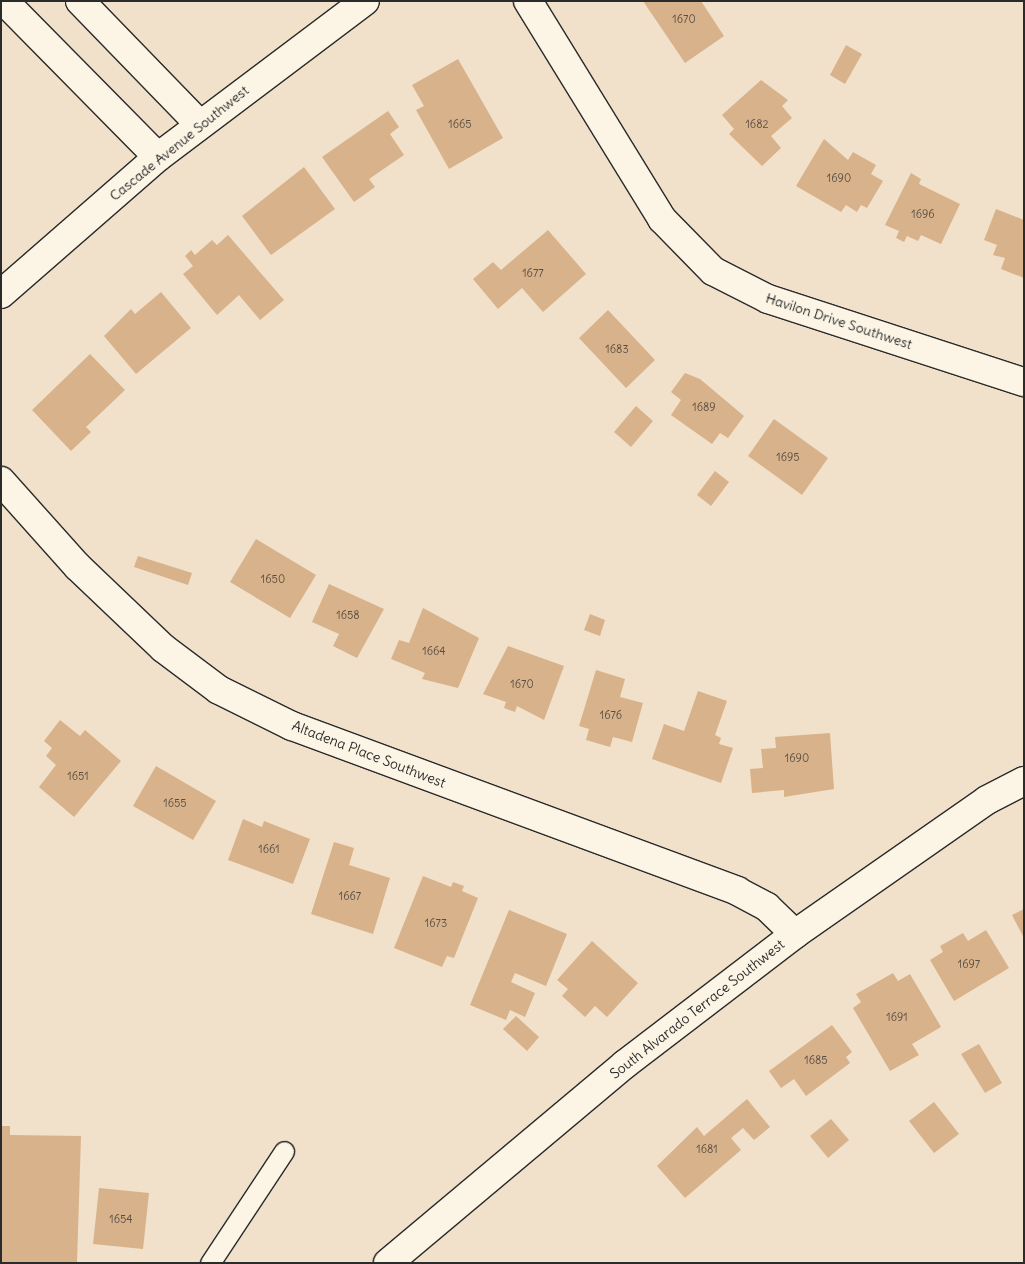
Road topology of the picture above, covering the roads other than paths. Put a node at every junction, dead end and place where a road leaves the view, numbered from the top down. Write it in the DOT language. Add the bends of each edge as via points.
graph roads {
  1 [pos="4,1"];
  2 [pos="80,1"];
  3 [pos="365,1"];
  4 [pos="528,1"];
  5 [pos="199,124"];
  6 [pos="158,158"];
  7 [pos="1,294"];
  8 [pos="1024,382"];
  9 [pos="1,481"];
  10 [pos="1024,781"];
  11 [pos="795,934"];
  12 [pos="284,1151"];
  13 [pos="210,1263"];
  14 [pos="388,1263"];
  1 -- 6 [label="street"];
  2 -- 5 [label="street"];
  3 -- 5 [label="street, Cascade Avenue Southwest"];
  4 -- 8 [label="street, Havilon Drive Southwest" via="662,219 713,271 768,299"];
  5 -- 6 [label="street, Cascade Avenue Southwest"];
  6 -- 7 [label="street, Cascade Avenue Southwest"];
  9 -- 11 [label="street, Altadena Place Southwest" via="77,566 163,648 220,690 292,726 736,891 767,907"];
  10 -- 11 [label="street, South Alvarado Terrace Southwest" via="987,800"];
  11 -- 14 [label="street, South Alvarado Terrace Southwest" via="625,1064"];
  12 -- 13 [label="lane"];
}
